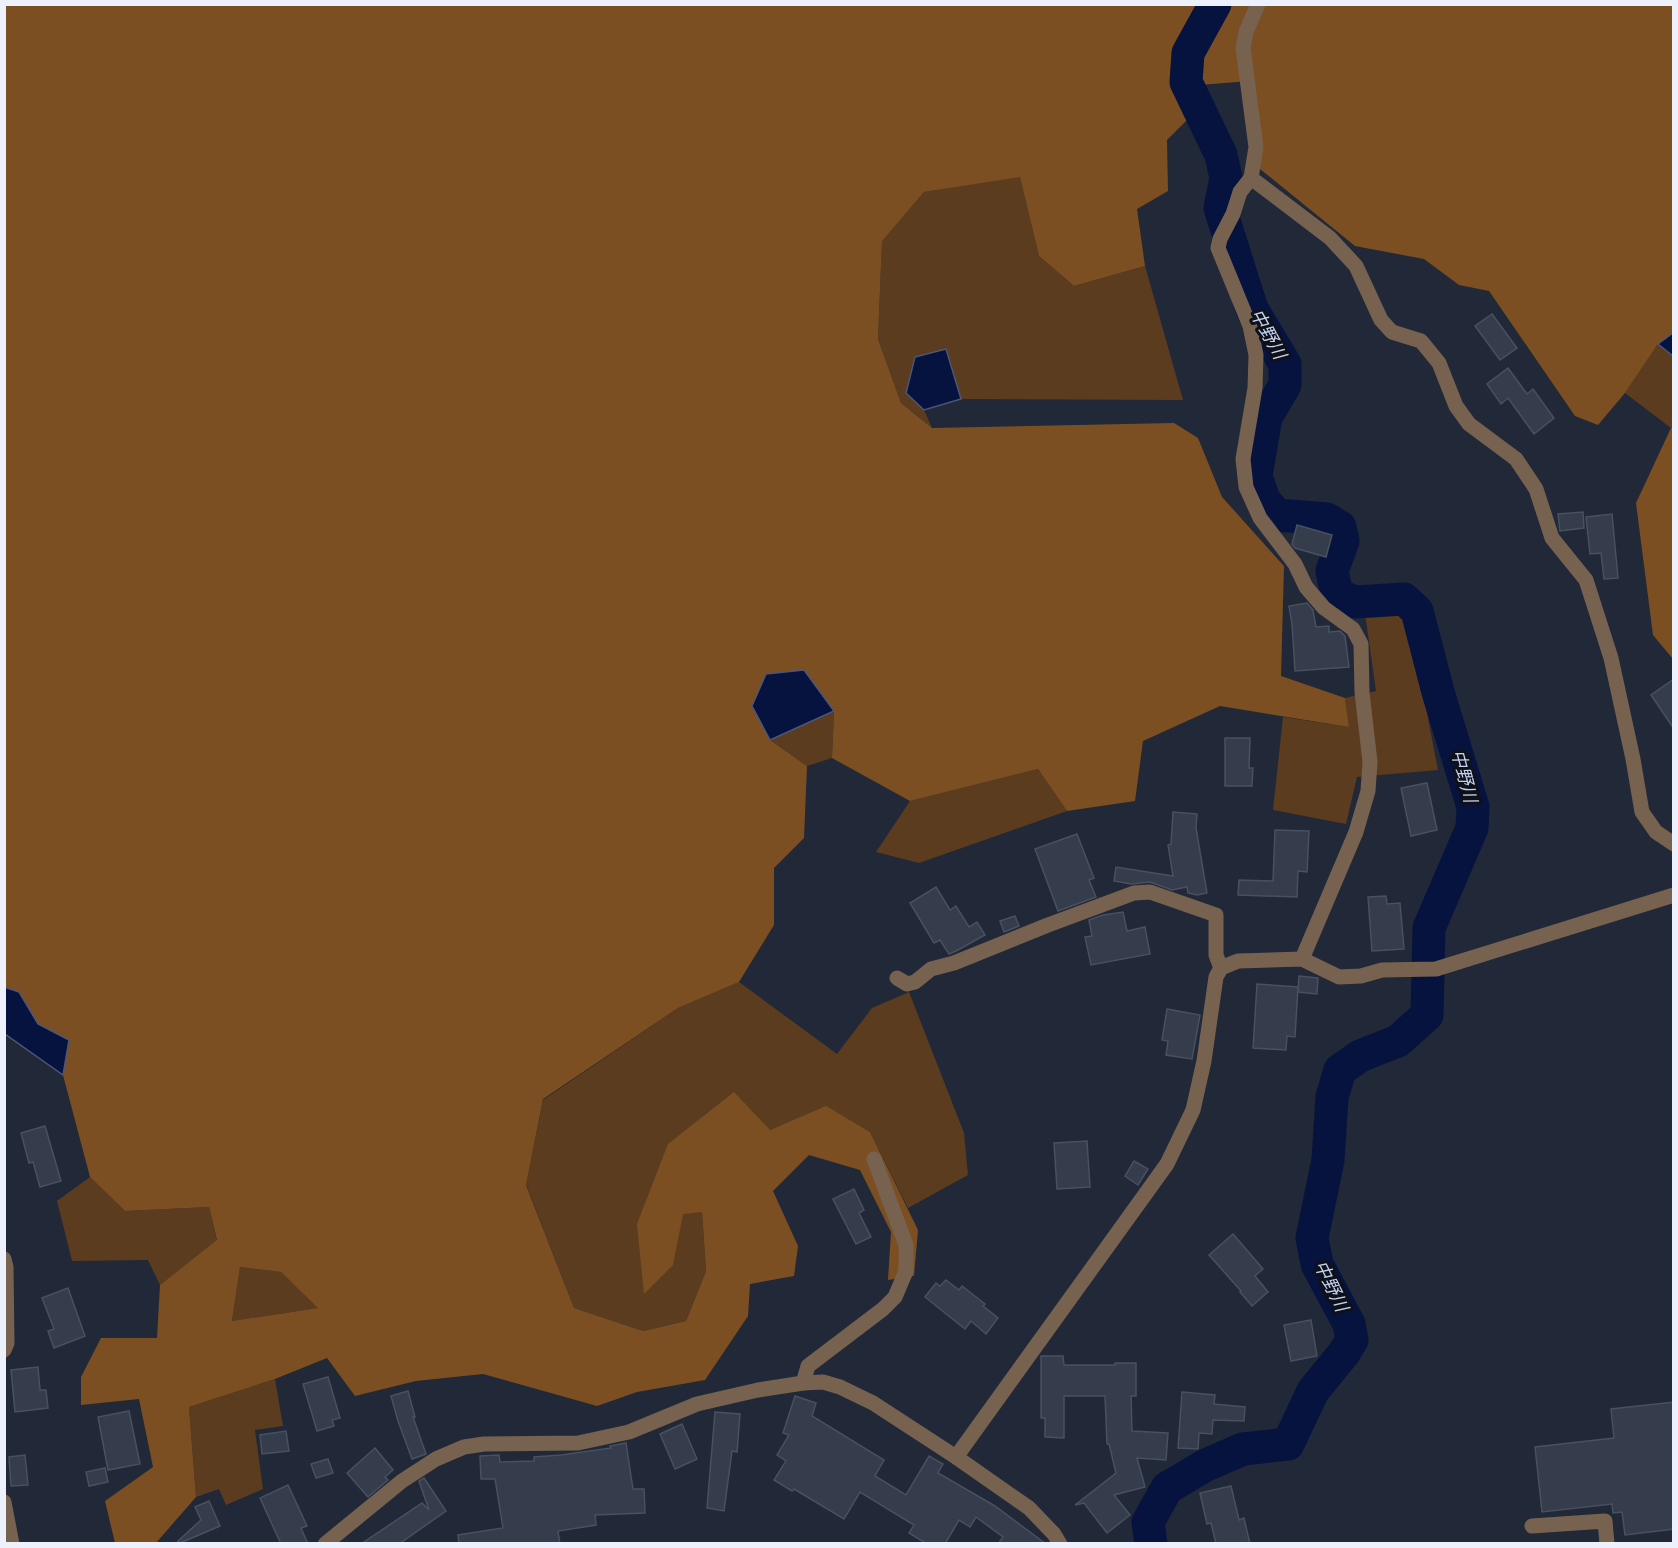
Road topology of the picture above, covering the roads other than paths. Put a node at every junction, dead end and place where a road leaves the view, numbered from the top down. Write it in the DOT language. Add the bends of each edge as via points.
graph roads {
  1 [pos="1258,4"];
  2 [pos="1251,178"];
  3 [pos="1674,844"];
  4 [pos="1674,895"];
  5 [pos="1302,959"];
  6 [pos="1221,968"];
  7 [pos="897,978"];
  8 [pos="874,1159"];
  9 [pos="4,1259"];
  10 [pos="4,1350"];
  11 [pos="803,1383"];
  12 [pos="956,1457"];
  13 [pos="4,1502"];
  14 [pos="1532,1526"];
  15 [pos="12,1544"];
  16 [pos="326,1544"];
  17 [pos="1060,1544"];
  18 [pos="1607,1544"];
  1 -- 2 [label="street" via="1244,48 1256,147"];
  2 -- 3 [label="street" via="1330,238 1356,266 1381,320 1392,332 1421,341 1439,363 1456,406 1469,424 1516,459 1536,489 1552,538 1586,580 1611,658 1642,812 1656,832"];
  2 -- 5 [label="street" via="1240,192 1218,248 1250,326 1256,355 1244,459 1246,487 1260,518 1295,564 1306,587 1324,608 1353,629 1361,644 1370,762 1368,791 1356,832"];
  4 -- 5 [label="street" via="1436,969 1382,970 1339,977"];
  5 -- 6 [label="street" via="1238,961"];
  6 -- 7 [label="street" via="1216,955 1216,915 1150,892 1134,893 931,969 915,982 907,984"];
  6 -- 12 [label="street" via="1216,977 1193,1110 1167,1164"];
  8 -- 11 [label="street" via="906,1245 906,1271 895,1297 808,1366"];
  9 -- 10 [label="street"];
  11 -- 12 [label="street" via="823,1382 862,1397"];
  11 -- 16 [label="street" via="697,1404 629,1432 578,1443 464,1447 402,1481"];
  12 -- 17 [label="street" via="1029,1508"];
  13 -- 15 [label="street"];
  14 -- 18 [label="street" via="1605,1521"];
}
